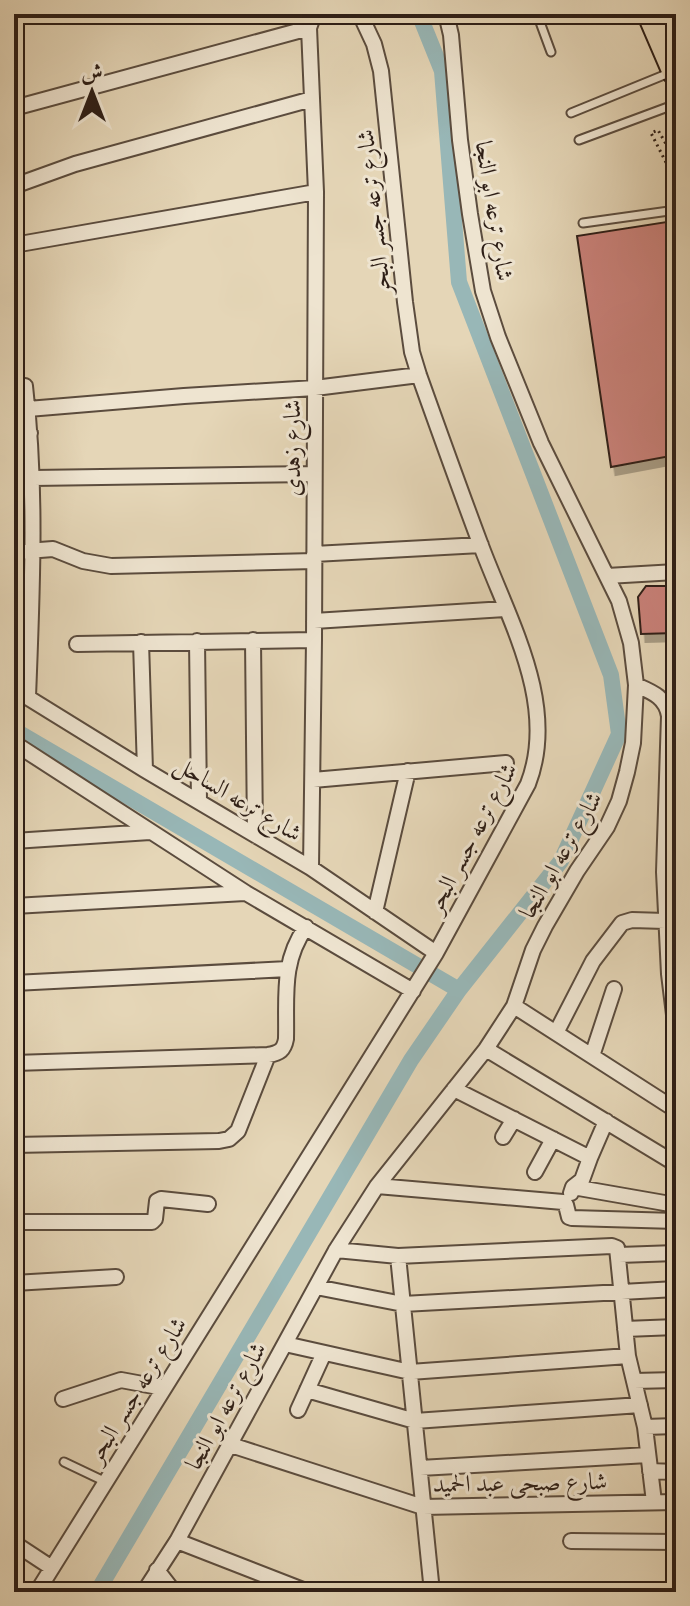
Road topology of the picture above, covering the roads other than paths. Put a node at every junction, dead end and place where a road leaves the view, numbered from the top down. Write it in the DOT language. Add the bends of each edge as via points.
graph roads {
  1 [pos="360,14"];
  2 [pos="446,14"];
  3 [pos="537,14"];
  4 [pos="651,14"];
  5 [pos="311,21"];
  6 [pos="551,52"];
  7 [pos="676,71"];
  8 [pos="312,99"];
  9 [pos="15,104"];
  10 [pos="676,104"];
  11 [pos="571,113"];
  12 [pos="579,140"];
  13 [pos="14,186"];
  14 [pos="316,192"];
  15 [pos="676,210"];
  16 [pos="583,223"];
  17 [pos="14,245"];
  18 [pos="419,375"];
  19 [pos="25,386"];
  20 [pos="315,388"];
  21 [pos="28,409"];
  22 [pos="14,433"];
  23 [pos="30,433"];
  24 [pos="314,474"];
  25 [pos="33,478"];
  26 [pos="481,545"];
  27 [pos="34,549"];
  28 [pos="14,552"];
  29 [pos="314,558"];
  30 [pos="676,572"];
  31 [pos="607,576"];
  32 [pos="505,609"];
  33 [pos="314,621"];
  34 [pos="253,640"];
  35 [pos="314,640"];
  36 [pos="197,641"];
  37 [pos="141,642"];
  38 [pos="77,644"];
  39 [pos="636,685"];
  40 [pos="14,689"];
  41 [pos="28,697"];
  42 [pos="14,743"];
  43 [pos="506,763"];
  44 [pos="145,770"];
  45 [pos="408,771"];
  46 [pos="313,780"];
  47 [pos="199,801"];
  48 [pos="151,832"];
  49 [pos="255,835"];
  50 [pos="14,841"];
  51 [pos="311,868"];
  52 [pos="246,893"];
  53 [pos="14,906"];
  54 [pos="375,912"];
  55 [pos="665,921"];
  56 [pos="306,927"];
  57 [pos="436,953"];
  58 [pos="288,969"];
  59 [pos="14,983"];
  60 [pos="614,989"];
  61 [pos="413,991"];
  62 [pos="514,1006"];
  63 [pos="676,1031"];
  64 [pos="556,1033"];
  65 [pos="486,1049"];
  66 [pos="268,1055"];
  67 [pos="592,1056"];
  68 [pos="14,1063"];
  69 [pos="454,1089"];
  70 [pos="676,1110"];
  71 [pos="514,1119"];
  72 [pos="606,1121"];
  73 [pos="503,1137"];
  74 [pos="553,1139"];
  75 [pos="14,1145"];
  76 [pos="590,1158"];
  77 [pos="676,1164"];
  78 [pos="535,1172"];
  79 [pos="377,1186"];
  80 [pos="573,1187"];
  81 [pos="612,1194"];
  82 [pos="208,1204"];
  83 [pos="566,1205"];
  84 [pos="676,1205"];
  85 [pos="612,1219"];
  86 [pos="676,1221"];
  87 [pos="14,1222"];
  88 [pos="336,1250"];
  89 [pos="676,1253"];
  90 [pos="619,1255"];
  91 [pos="398,1256"];
  92 [pos="116,1277"];
  93 [pos="14,1283"];
  94 [pos="316,1287"];
  95 [pos="676,1289"];
  96 [pos="622,1292"];
  97 [pos="403,1304"];
  98 [pos="676,1327"];
  99 [pos="625,1329"];
  100 [pos="285,1344"];
  101 [pos="324,1353"];
  102 [pos="628,1356"];
  103 [pos="410,1372"];
  104 [pos="676,1380"];
  105 [pos="634,1381"];
  106 [pos="164,1388"];
  107 [pos="307,1390"];
  108 [pos="63,1399"];
  109 [pos="640,1405"];
  110 [pos="298,1410"];
  111 [pos="415,1421"];
  112 [pos="676,1426"];
  113 [pos="645,1427"];
  114 [pos="231,1445"];
  115 [pos="648,1455"];
  116 [pos="64,1462"];
  117 [pos="420,1468"];
  118 [pos="650,1471"];
  119 [pos="676,1472"];
  120 [pos="106,1482"];
  121 [pos="654,1502"];
  122 [pos="676,1502"];
  123 [pos="423,1507"];
  124 [pos="177,1541"];
  125 [pos="571,1541"];
  126 [pos="676,1542"];
  127 [pos="14,1543"];
  128 [pos="52,1568"];
  129 [pos="157,1570"];
  130 [pos="304,1591"];
  131 [pos="37,1592"];
  132 [pos="144,1592"];
  133 [pos="174,1592"];
  134 [pos="432,1592"];
  1 -- 18 [label="street, شارع ترعه جسر البحر" via="381,71 405,302"];
  2 -- 31 [label="street, شارع ترعه ابو النجا" via="483,291 541,443"];
  3 -- 6 [label="lane"];
  4 -- 7 [label="highway"];
  5 -- 8 [label="street, شارع زهدى"];
  5 -- 9 [label="street"];
  7 -- 11 [label="lane"];
  8 -- 13 [label="street" via="75,164"];
  8 -- 14 [label="street, شارع زهدى"];
  10 -- 12 [label="lane"];
  14 -- 17 [label="street"];
  14 -- 20 [label="street, شارع زهدى"];
  15 -- 16 [label="lane"];
  18 -- 20 [label="street"];
  18 -- 26 [label="street, شارع ترعه جسر البحر"];
  19 -- 21 [label="street"];
  20 -- 21 [label="street"];
  20 -- 24 [label="street, شارع زهدى"];
  21 -- 23 [label="street"];
  22 -- 23 [label="street"];
  23 -- 25 [label="street"];
  24 -- 25 [label="street"];
  24 -- 29 [label="street, شارع زهدى"];
  25 -- 27 [label="street"];
  26 -- 29 [label="street"];
  26 -- 32 [label="street, شارع ترعه جسر البحر"];
  27 -- 28 [label="street"];
  27 -- 29 [label="street" via="53,549 111,566"];
  27 -- 41 [label="street"];
  29 -- 33 [label="street, شارع زهدى"];
  30 -- 31 [label="street"];
  31 -- 39 [label="street, شارع ترعه ابو النجا" via="631,643"];
  32 -- 33 [label="street"];
  32 -- 57 [label="street, شارع ترعه جسر البحر" via="534,691 536,764"];
  33 -- 35 [label="street, شارع زهدى"];
  34 -- 35 [label="street"];
  34 -- 36 [label="street"];
  34 -- 49 [label="street"];
  35 -- 46 [label="street, شارع زهدى"];
  36 -- 37 [label="street"];
  36 -- 47 [label="street"];
  37 -- 38 [label="street"];
  37 -- 44 [label="street"];
  39 -- 55 [label="street" via="654,692 668,707"];
  39 -- 62 [label="street, شارع ترعه ابو النجا" via="633,743 619,801 545,926"];
  40 -- 41 [label="street, شارع ترعه الساحل"];
  41 -- 44 [label="street, شارع ترعه الساحل"];
  42 -- 48 [label="street"];
  43 -- 45 [label="street"];
  44 -- 47 [label="street, شارع ترعه الساحل"];
  45 -- 46 [label="street"];
  45 -- 54 [label="street"];
  46 -- 51 [label="street, شارع زهدى"];
  47 -- 49 [label="street, شارع ترعه الساحل"];
  48 -- 50 [label="street"];
  48 -- 52 [label="street"];
  49 -- 51 [label="street, شارع ترعه الساحل"];
  51 -- 54 [label="street, شارع ترعه الساحل"];
  52 -- 53 [label="street"];
  52 -- 56 [label="street"];
  54 -- 57 [label="street, شارع ترعه الساحل"];
  55 -- 63 [label="street"];
  55 -- 64 [label="street" via="622,923 593,961"];
  56 -- 58 [label="street"];
  56 -- 61 [label="street"];
  57 -- 61 [label="street, شارع ترعه جسر البحر"];
  58 -- 59 [label="street"];
  58 -- 66 [label="street" via="284,1048"];
  60 -- 67 [label="street"];
  61 -- 106 [label="street, شارع ترعه جسر البحر"];
  62 -- 64 [label="street"];
  62 -- 65 [label="street, شارع ترعه ابو النجا"];
  64 -- 67 [label="street"];
  65 -- 69 [label="street, شارع ترعه ابو النجا"];
  65 -- 72 [label="street"];
  66 -- 68 [label="street"];
  66 -- 75 [label="street" via="238,1131 229,1139"];
  67 -- 70 [label="street"];
  69 -- 71 [label="street"];
  69 -- 79 [label="street, شارع ترعه ابو النجا"];
  71 -- 73 [label="street"];
  71 -- 74 [label="street"];
  72 -- 76 [label="street"];
  72 -- 77 [label="street"];
  74 -- 76 [label="street"];
  74 -- 78 [label="street"];
  76 -- 80 [label="street" via="582,1180"];
  79 -- 83 [label="street"];
  79 -- 88 [label="street, شارع ترعه ابو النجا"];
  80 -- 81 [label="street"];
  80 -- 83 [label="street"];
  81 -- 84 [label="street"];
  81 -- 85 [label="street"];
  82 -- 87 [label="street" via="161,1199 152,1222"];
  83 -- 85 [label="street" via="570,1218"];
  85 -- 86 [label="street"];
  88 -- 91 [label="street"];
  88 -- 94 [label="street, شارع ترعه ابو النجا"];
  89 -- 90 [label="street"];
  90 -- 91 [label="street" via="612,1246"];
  90 -- 96 [label="street"];
  91 -- 97 [label="street"];
  92 -- 93 [label="street"];
  94 -- 97 [label="street"];
  94 -- 100 [label="street, شارع ترعه ابو النجا"];
  95 -- 96 [label="street"];
  96 -- 97 [label="street"];
  96 -- 99 [label="street"];
  97 -- 103 [label="street"];
  98 -- 99 [label="street"];
  99 -- 102 [label="street"];
  100 -- 101 [label="street"];
  100 -- 114 [label="street, شارع ترعه ابو النجا"];
  101 -- 103 [label="street"];
  101 -- 107 [label="street"];
  102 -- 103 [label="street"];
  102 -- 105 [label="street"];
  103 -- 111 [label="street"];
  104 -- 105 [label="street"];
  105 -- 109 [label="street"];
  106 -- 108 [label="street" via="121,1380"];
  106 -- 120 [label="street, شارع ترعه جسر البحر"];
  107 -- 110 [label="street"];
  107 -- 111 [label="street"];
  109 -- 111 [label="street"];
  109 -- 113 [label="street"];
  111 -- 117 [label="street"];
  112 -- 113 [label="street"];
  113 -- 115 [label="street"];
  114 -- 123 [label="street, شارع صبحى عبد الحميد"];
  114 -- 124 [label="street, شارع ترعه ابو النجا"];
  115 -- 117 [label="street"];
  115 -- 118 [label="street"];
  116 -- 120 [label="lane"];
  117 -- 123 [label="street"];
  118 -- 119 [label="street"];
  118 -- 121 [label="street"];
  120 -- 128 [label="street, شارع ترعه جسر البحر"];
  121 -- 122 [label="street, شارع صبحى عبد الحميد"];
  121 -- 123 [label="street, شارع صبحى عبد الحميد"];
  123 -- 134 [label="street"];
  124 -- 129 [label="street, شارع ترعه ابو النجا"];
  124 -- 130 [label="street"];
  125 -- 126 [label="street"];
  127 -- 128 [label="street"];
  128 -- 131 [label="street, شارع ترعه جسر البحر"];
  129 -- 132 [label="street, شارع ترعه ابو النجا"];
  129 -- 133 [label="street"];
}
